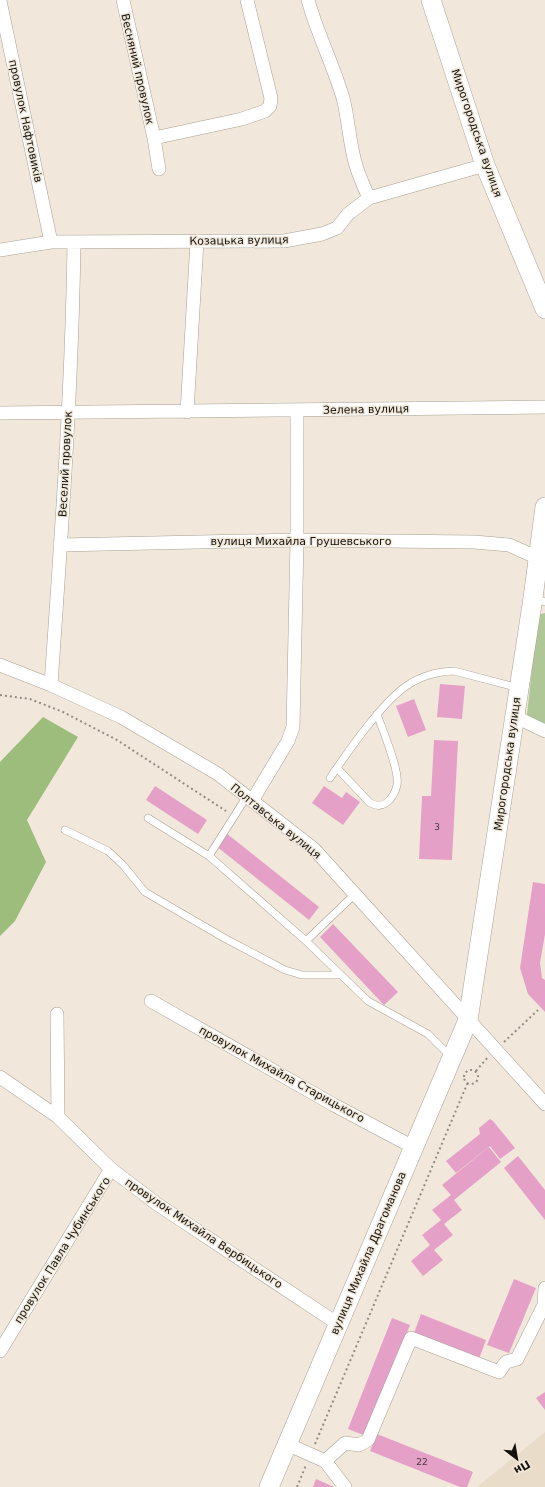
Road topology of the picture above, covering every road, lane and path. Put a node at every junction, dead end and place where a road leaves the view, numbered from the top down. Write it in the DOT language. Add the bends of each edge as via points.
graph roads {
  1 [pos="123,0"];
  2 [pos="247,0"];
  3 [pos="308,0"];
  4 [pos="431,0"];
  5 [pos="0,1"];
  6 [pos="154,138"];
  7 [pos="485,165"];
  8 [pos="159,169"];
  9 [pos="369,198"];
  10 [pos="197,241"];
  11 [pos="51,242"];
  12 [pos="74,242"];
  13 [pos="0,250"];
  14 [pos="545,309"];
  15 [pos="545,407"];
  16 [pos="297,410"];
  17 [pos="187,412"];
  18 [pos="0,413"];
  19 [pos="68,413"];
  20 [pos="545,507"];
  21 [pos="297,540"];
  22 [pos="60,546"];
  23 [pos="538,558"];
  24 [pos="539,600"];
  25 [pos="0,665"];
  26 [pos="51,685"];
  27 [pos="519,688"];
  28 [pos="0,695"];
  29 [pos="377,714"];
  30 [pos="514,716"];
  31 [pos="545,731"];
  32 [pos="336,768"];
  33 [pos="330,778"];
  34 [pos="250,798"];
  35 [pos="234,816"];
  36 [pos="148,818"];
  37 [pos="65,830"];
  38 [pos="208,856"];
  39 [pos="356,893"];
  40 [pos="306,941"];
  41 [pos="341,975"];
  42 [pos="151,1001"];
  43 [pos="538,1010"];
  44 [pos="57,1014"];
  45 [pos="468,1020"];
  46 [pos="495,1050"];
  47 [pos="452,1058"];
  48 [pos="476,1071"];
  49 [pos="0,1076"];
  50 [pos="468,1082"];
  51 [pos="545,1104"];
  52 [pos="58,1117"];
  53 [pos="413,1147"];
  54 [pos="111,1169"];
  55 [pos="545,1288"];
  56 [pos="338,1324"];
  57 [pos="0,1351"];
  58 [pos="287,1444"];
  59 [pos="311,1455"];
  60 [pos="325,1461"];
  61 [pos="269,1487"];
  62 [pos="297,1487"];
  63 [pos="345,1487"];
  1 -- 6 [label="street, Весняний провулок"];
  2 -- 6 [label="street, Весняний провулок" via="271,98 270,106 265,111 242,119"];
  3 -- 9 [label="street" via="343,100 354,158 360,180"];
  4 -- 7 [label="street, Мирогородська вулиця"];
  5 -- 11 [label="street, провулок Нафтовиків"];
  6 -- 8 [label="street, Весняний провулок"];
  7 -- 9 [label="street, Козацька вулиця"];
  7 -- 14 [label="street, Мирогородська вулиця"];
  9 -- 10 [label="street, Козацька вулиця" via="348,214 337,228 322,234 284,241"];
  10 -- 12 [label="street, Козацька вулиця"];
  10 -- 17 [label="street"];
  11 -- 12 [label="street, Козацька вулиця"];
  11 -- 13 [label="street, Козацька вулиця"];
  12 -- 19 [label="street, Веселий провулок"];
  15 -- 16 [label="street, Зелена вулиця"];
  16 -- 17 [label="street, Зелена вулиця"];
  16 -- 21 [label="street"];
  17 -- 19 [label="street, Зелена вулиця"];
  18 -- 19 [label="street, Зелена вулиця"];
  19 -- 22 [label="street, Веселий провулок"];
  20 -- 23 [label="street, Мирогородська вулиця"];
  21 -- 22 [label="street, вулиця Михайла Грушевського"];
  21 -- 23 [label="street, вулиця Михайла Грушевського" via="474,542 509,545"];
  21 -- 34 [label="street" via="293,727 288,741"];
  22 -- 26 [label="street, Веселий провулок"];
  23 -- 24 [label="street, Мирогородська вулиця"];
  24 -- 27 [label="street, Мирогородська вулиця"];
  25 -- 26 [label="street, Полтавська вулиця"];
  26 -- 34 [label="street, Полтавська вулиця" via="121,717 218,774"];
  27 -- 29 [label="lane" via="454,671 445,671 412,682 390,699"];
  27 -- 30 [label="street, Мирогородська вулиця"];
  28 -- 35 [label="path" via="30,699 63,712 117,740"];
  29 -- 32 [label="lane"];
  29 -- 32 [label="lane" via="398,784 388,802 376,806 369,802"];
  30 -- 31 [label="street"];
  30 -- 45 [label="street, Мирогородська вулиця"];
  32 -- 33 [label="lane"];
  34 -- 35 [label="lane"];
  34 -- 39 [label="street, Полтавська вулиця" via="314,849"];
  35 -- 38 [label="lane"];
  36 -- 38 [label="lane"];
  37 -- 41 [label="lane" via="108,852 123,865 145,892 285,970 302,975"];
  38 -- 40 [label="lane"];
  39 -- 40 [label="lane"];
  39 -- 45 [label="street, Полтавська вулиця"];
  40 -- 41 [label="lane"];
  41 -- 47 [label="lane" via="368,1000 428,1034"];
  42 -- 53 [label="street, провулок Михайла Старицького"];
  43 -- 46 [label="path"];
  44 -- 52 [label="street"];
  45 -- 46 [label="street, Полтавська вулиця"];
  45 -- 47 [label="street, вулиця Михайла Драгоманова"];
  46 -- 48 [label="path"];
  46 -- 51 [label="street, Полтавська вулиця"];
  47 -- 53 [label="street, вулиця Михайла Драгоманова"];
  48 -- 50 [label="path" via="477,1080 473,1083"];
  48 -- 50 [label="path" via="470,1070 465,1073"];
  49 -- 52 [label="street, провулок Михайла Вербицького"];
  50 -- 59 [label="path"];
  52 -- 54 [label="street, провулок Михайла Вербицького"];
  53 -- 56 [label="street, вулиця Михайла Драгоманова"];
  54 -- 56 [label="street, провулок Михайла Вербицького" via="157,1204"];
  54 -- 57 [label="street, провулок Павла Чубинського"];
  55 -- 60 [label="street" via="544,1305 517,1359 506,1362 499,1372 411,1338 368,1440 359,1445 345,1443"];
  56 -- 58 [label="street, вулиця Михайла Драгоманова"];
  58 -- 59 [label="street"];
  58 -- 61 [label="street, вулиця Михайла Драгоманова"];
  59 -- 60 [label="street"];
  59 -- 62 [label="path"];
  60 -- 63 [label="street"];
}
